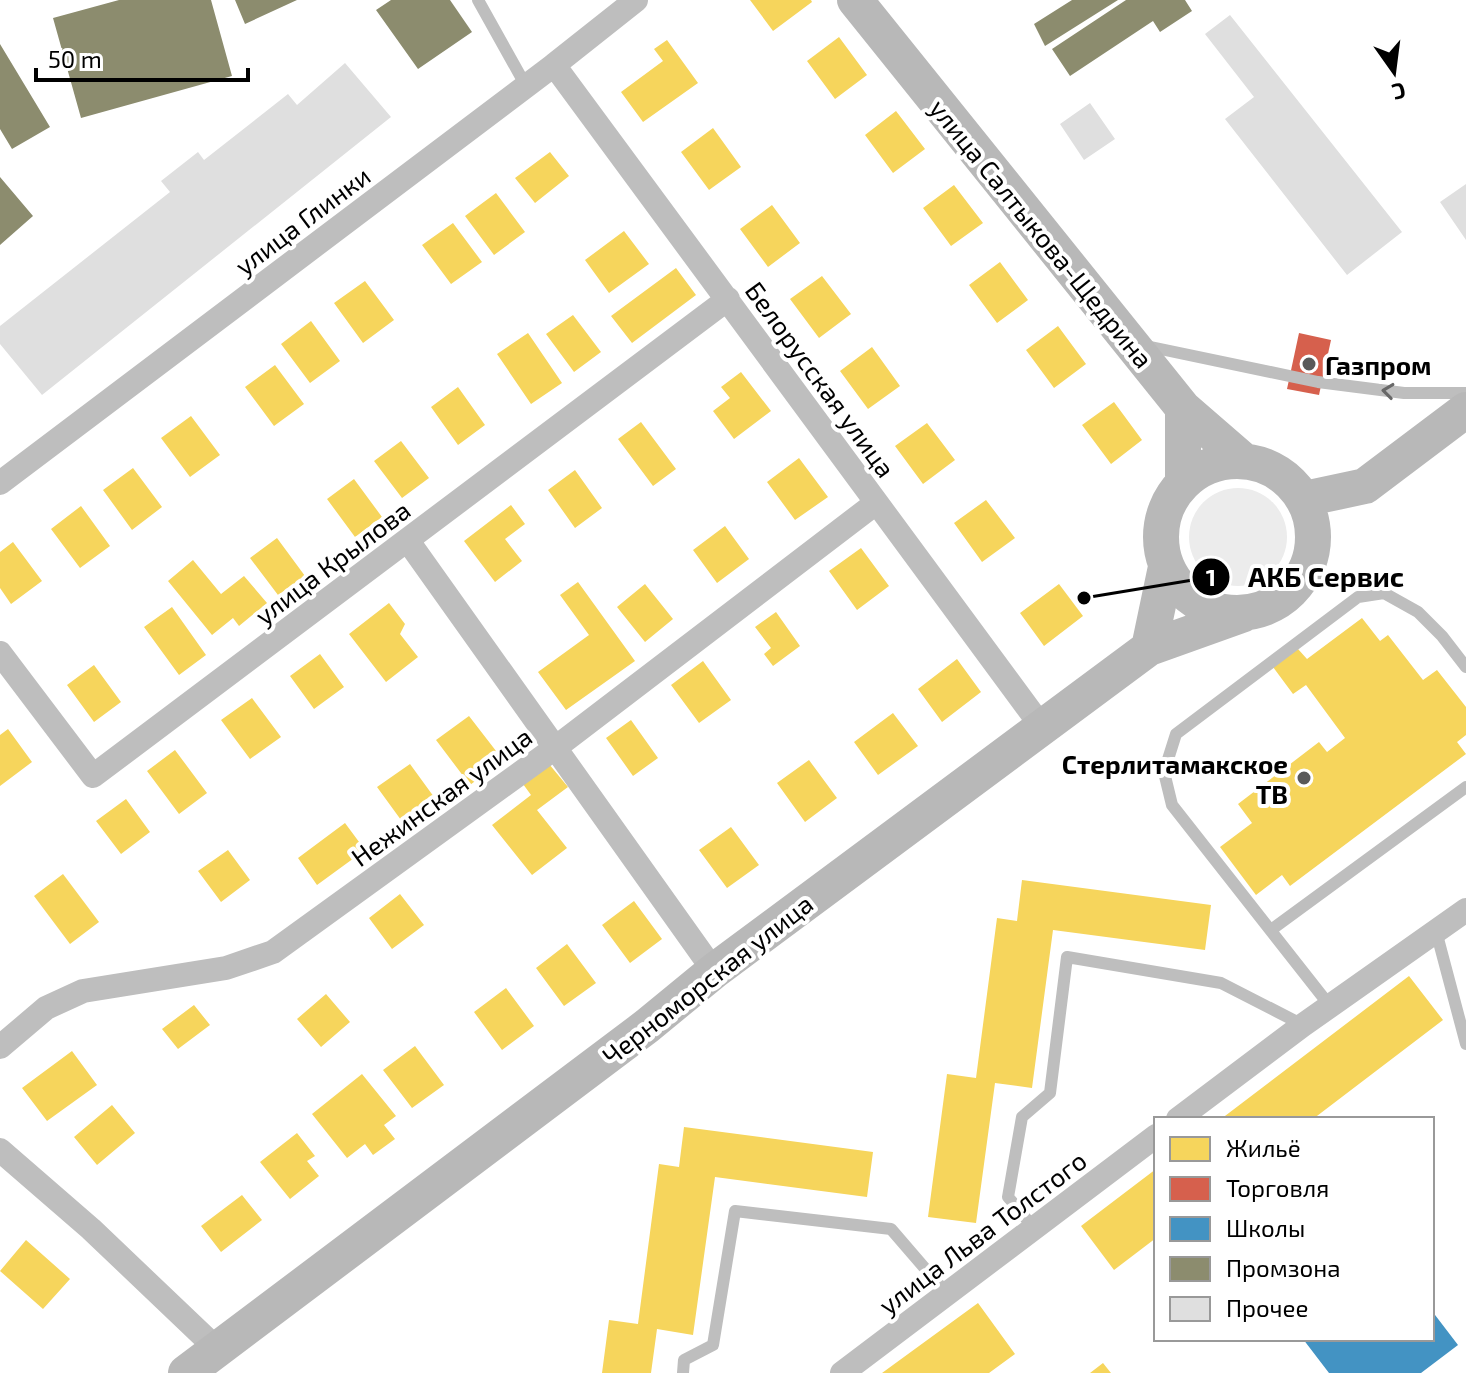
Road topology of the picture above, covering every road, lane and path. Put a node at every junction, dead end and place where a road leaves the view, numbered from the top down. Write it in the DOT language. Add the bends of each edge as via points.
graph roads {
  1 [pos="478,0"];
  2 [pos="636,0"];
  3 [pos="855,0"];
  4 [pos="554,65"];
  5 [pos="526,86"];
  6 [pos="728,299"];
  7 [pos="1128,342"];
  8 [pos="1466,393"];
  9 [pos="1183,408"];
  10 [pos="1466,410"];
  11 [pos="1243,460"];
  12 [pos="1183,482"];
  13 [pos="0,483"];
  14 [pos="1365,486"];
  15 [pos="1304,499"];
  16 [pos="876,503"];
  17 [pos="408,541"];
  18 [pos="1166,567"];
  19 [pos="1305,574"];
  20 [pos="1244,614"];
  21 [pos="1149,648"];
  22 [pos="0,653"];
  23 [pos="1466,667"];
  24 [pos="1042,727"];
  25 [pos="555,748"];
  26 [pos="1466,787"];
  27 [pos="1466,910"];
  28 [pos="1271,930"];
  29 [pos="1436,931"];
  30 [pos="714,971"];
  31 [pos="1330,1006"];
  32 [pos="1303,1025"];
  33 [pos="1466,1044"];
  34 [pos="0,1047"];
  35 [pos="1181,1117"];
  36 [pos="1154,1138"];
  37 [pos="0,1150"];
  38 [pos="1034,1228"];
  39 [pos="947,1294"];
  40 [pos="218,1350"];
  41 [pos="186,1373"];
  42 [pos="683,1373"];
  43 [pos="842,1373"];
  1 -- 5 [label="lane"];
  2 -- 4 [label="street, улица Глинки"];
  3 -- 7 [label="main road, улица Салтыкова-Щедрина"];
  4 -- 5 [label="street, улица Глинки"];
  4 -- 6 [label="street, Белорусская улица"];
  5 -- 13 [label="street, улица Глинки"];
  6 -- 16 [label="street, Белорусская улица"];
  6 -- 17 [label="street, улица Крылова"];
  8 -- 7 [label="lane, one-way" via="1404,393 1318,382"];
  7 -- 9 [label="main road, улица Салтыкова-Щедрина"];
  9 -- 11 [label="main road, улица Салтыкова-Щедрина"];
  9 -- 12 [label="main road"];
  10 -- 14 [label="main road"];
  11 -- 12 [label="main road" via="1200,469"];
  11 -- 15 [label="main road" via="1267,466"];
  12 -- 18 [label="main road" via="1161,522"];
  14 -- 15 [label="main road"];
  14 -- 19 [label="main road"];
  15 -- 19 [label="main road" via="1313,523 1313,549"];
  16 -- 24 [label="street, Белорусская улица"];
  16 -- 25 [label="street, Нежинская улица"];
  17 -- 22 [label="street, улица Крылова" via="93,776"];
  17 -- 25 [label="street"];
  18 -- 20 [label="main road" via="1197,603"];
  18 -- 21 [label="main road"];
  19 -- 20 [label="main road" via="1289,594"];
  20 -- 21 [label="main road, Черноморская улица"];
  21 -- 24 [label="main road, Черноморская улица"];
  23 -- 28 [label="lane" via="1418,612 1384,593 1358,597 1176,734 1164,772 1172,805"];
  24 -- 30 [label="main road, Черноморская улица"];
  25 -- 30 [label="street"];
  25 -- 34 [label="street, Нежинская улица" via="273,952 226,968 83,991 46,1008"];
  26 -- 28 [label="lane"];
  27 -- 29 [label="street"];
  28 -- 31 [label="lane"];
  29 -- 31 [label="street"];
  29 -- 33 [label="lane"];
  30 -- 40 [label="main road, Черноморская улица"];
  31 -- 32 [label="street"];
  32 -- 35 [label="street"];
  32 -- 38 [label="lane" via="1221,983 1067,957 1050,1093 1022,1117 1008,1197"];
  36 -- 38 [label="street, улица Льва Толстого"];
  37 -- 40 [label="street"];
  38 -- 39 [label="street, улица Льва Толстого"];
  39 -- 42 [label="lane" via="891,1229 735,1211 713,1345 684,1360"];
  39 -- 43 [label="street, улица Льва Толстого"];
  40 -- 41 [label="main road, Черноморская улица"];
}
